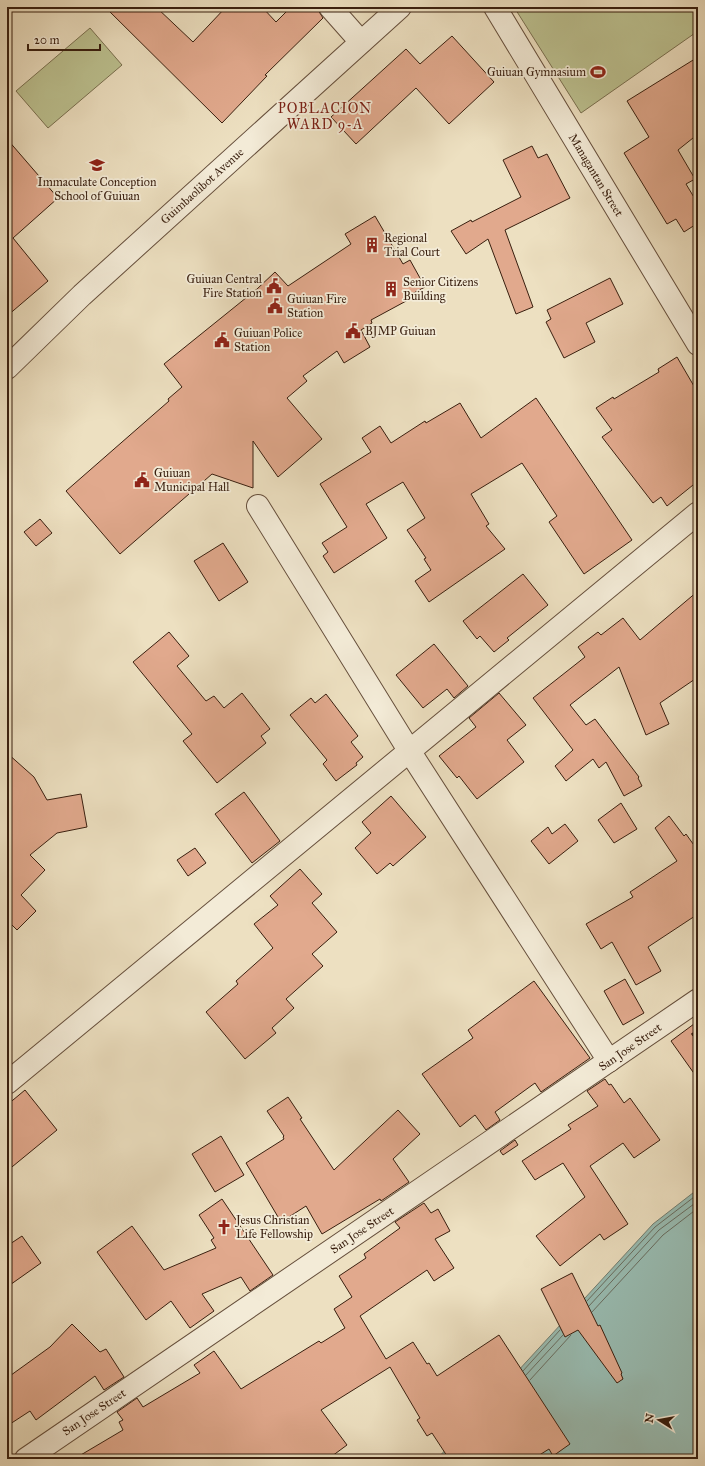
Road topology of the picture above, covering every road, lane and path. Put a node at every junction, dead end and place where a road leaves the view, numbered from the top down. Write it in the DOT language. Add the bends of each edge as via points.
graph roads {
  1 [pos="330,7"];
  2 [pos="495,7"];
  3 [pos="394,9"];
  4 [pos="361,42"];
  5 [pos="698,344"];
  6 [pos="7,368"];
  7 [pos="258,506"];
  8 [pos="698,513"];
  9 [pos="410,752"];
  10 [pos="698,1000"];
  11 [pos="609,1061"];
  12 [pos="7,1082"];
  13 [pos="26,1459"];
  1 -- 4 [label="street"];
  2 -- 5 [label="street, Managantan Street"];
  3 -- 4 [label="street, Guimbaolibot Avenue"];
  4 -- 6 [label="street, Guimbaolibot Avenue" via="82,295"];
  7 -- 9 [label="street"];
  8 -- 9 [label="street"];
  9 -- 11 [label="street"];
  9 -- 12 [label="street"];
  10 -- 11 [label="street, San Jose Street"];
  11 -- 13 [label="street, San Jose Street"];
}
